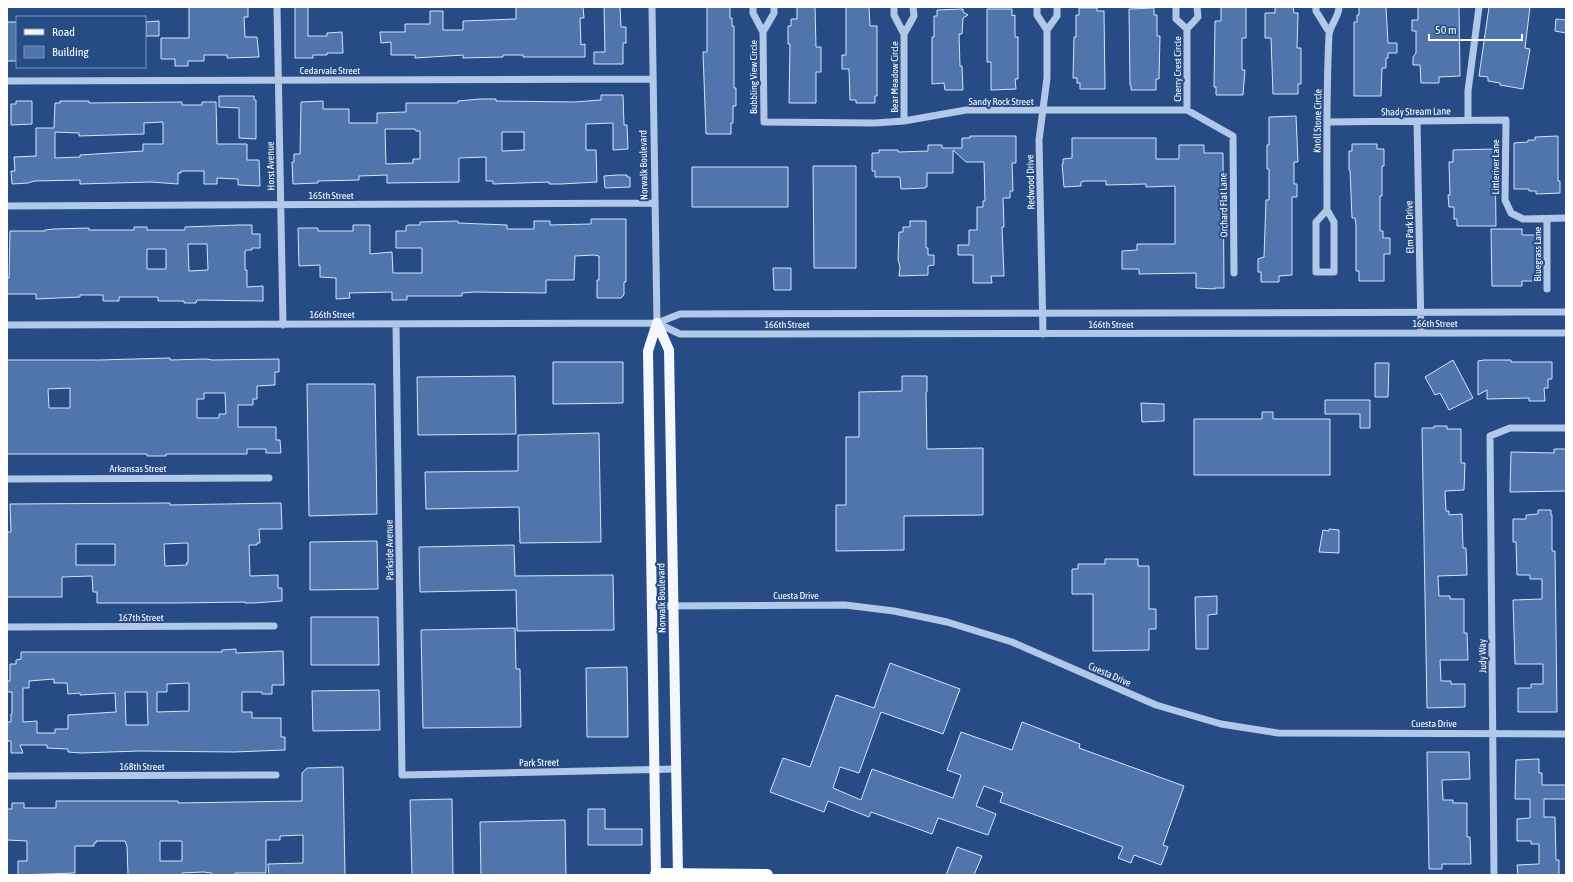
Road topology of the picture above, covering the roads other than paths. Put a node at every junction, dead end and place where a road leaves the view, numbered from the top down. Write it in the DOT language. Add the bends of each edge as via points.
graph roads {
  1 [pos="278,7"];
  2 [pos="652,7"];
  3 [pos="753,7"];
  4 [pos="774,7"];
  5 [pos="894,7"];
  6 [pos="914,7"];
  7 [pos="1037,7"];
  8 [pos="1057,7"];
  9 [pos="1176,7"];
  10 [pos="1198,7"];
  11 [pos="1316,7"];
  12 [pos="1339,7"];
  13 [pos="1479,7"];
  14 [pos="1187,29"];
  15 [pos="1046,30"];
  16 [pos="763,32"];
  17 [pos="1329,32"];
  18 [pos="904,34"];
  19 [pos="653,79"];
  20 [pos="279,80"];
  21 [pos="7,81"];
  22 [pos="1043,110"];
  23 [pos="1187,110"];
  24 [pos="904,120"];
  25 [pos="1468,120"];
  26 [pos="1506,120"];
  27 [pos="1417,121"];
  28 [pos="764,122"];
  29 [pos="1327,122"];
  30 [pos="1233,136"];
  31 [pos="655,203"];
  32 [pos="281,205"];
  33 [pos="7,206"];
  34 [pos="1327,210"];
  35 [pos="1566,218"];
  36 [pos="1547,219"];
  37 [pos="1234,273"];
  38 [pos="1547,289"];
  39 [pos="1420,312"];
  40 [pos="1566,312"];
  41 [pos="1042,313"];
  42 [pos="283,324"];
  43 [pos="396,324"];
  44 [pos="657,324"];
  45 [pos="7,325"];
  46 [pos="1421,333"];
  47 [pos="1566,333"];
  48 [pos="1043,334"];
  49 [pos="1566,428"];
  50 [pos="269,478"];
  51 [pos="7,479"];
  52 [pos="652,606"];
  53 [pos="673,606"];
  54 [pos="274,626"];
  55 [pos="7,627"];
  56 [pos="1493,734"];
  57 [pos="1566,734"];
  58 [pos="654,769"];
  59 [pos="676,769"];
  60 [pos="276,775"];
  61 [pos="402,775"];
  62 [pos="7,776"];
  63 [pos="656,874"];
  64 [pos="678,875"];
  65 [pos="767,875"];
  66 [pos="1494,875"];
  1 -- 20 [label="street, Horst Avenue"];
  2 -- 19 [label="street, Norwalk Boulevard"];
  3 -- 16 [label="street, Bubbling View Circle" via="753,13"];
  4 -- 16 [label="street, Bubbling View Circle" via="774,13"];
  5 -- 18 [label="street, Bear Meadow Circle" via="894,15"];
  6 -- 18 [label="street, Bear Meadow Circle" via="914,16"];
  7 -- 15 [label="street, Redwood Drive" via="1037,15"];
  8 -- 15 [label="street" via="1057,16"];
  9 -- 14 [label="street, Cherry Crest Circle" via="1176,18"];
  10 -- 14 [label="street, Cherry Crest Circle" via="1198,17"];
  11 -- 17 [label="street"];
  12 -- 17 [label="street, Knoll Stone Circle"];
  13 -- 25 [label="street" via="1468,91"];
  14 -- 23 [label="street, Cherry Crest Circle"];
  15 -- 22 [label="street, Redwood Drive" via="1047,78"];
  16 -- 28 [label="street, Bubbling View Circle"];
  17 -- 29 [label="street, Knoll Stone Circle"];
  18 -- 24 [label="street, Bear Meadow Circle"];
  19 -- 20 [label="street, Cedarvale Street"];
  19 -- 31 [label="street, Norwalk Boulevard"];
  20 -- 21 [label="street, Cedarvale Street"];
  20 -- 32 [label="street, Horst Avenue"];
  22 -- 23 [label="street, Sandy Rock Street"];
  22 -- 24 [label="street, Sandy Rock Street" via="966,110"];
  22 -- 41 [label="street, Redwood Drive" via="1039,140"];
  23 -- 30 [label="street, Sandy Rock Street"];
  24 -- 28 [label="street, Sandy Rock Street" via="875,123"];
  25 -- 26 [label="street, Shady Stream Lane"];
  25 -- 27 [label="street, Shady Stream Lane"];
  26 -- 36 [label="street, Littleriver Lane" via="1505,200 1511,213 1523,219"];
  27 -- 29 [label="street, Shady Stream Lane"];
  27 -- 39 [label="street, Elm Park Drive"];
  29 -- 34 [label="street, Knoll Stone Circle"];
  30 -- 37 [label="street, Orchard Flat Lane"];
  31 -- 32 [label="street, 165th Street"];
  31 -- 44 [label="street, Norwalk Boulevard"];
  32 -- 33 [label="street, 165th Street"];
  32 -- 42 [label="street, Horst Avenue"];
  34 -- 34 [label="street, Knoll Stone Circle" via="1316,222 1316,272 1334,272 1334,222"];
  35 -- 36 [label="street"];
  36 -- 38 [label="street, Bluegrass Lane"];
  39 -- 40 [label="street, 166th Street"];
  39 -- 41 [label="street, 166th Street"];
  39 -- 46 [label="street, Elm Park Drive"];
  41 -- 44 [label="street, 166th Street" via="680,314"];
  41 -- 48 [label="street, Redwood Drive"];
  42 -- 43 [label="street, 166th Street"];
  42 -- 45 [label="street, 166th Street"];
  43 -- 44 [label="street, 166th Street"];
  43 -- 61 [label="street, Parkside Avenue"];
  44 -- 48 [label="street, 166th Street" via="680,334"];
  44 -- 52 [label="main road, Norwalk Boulevard" via="648,351"];
  44 -- 53 [label="main road, Norwalk Boulevard" via="670,350"];
  46 -- 47 [label="street, 166th Street"];
  46 -- 48 [label="street, 166th Street"];
  49 -- 56 [label="street, Judy Way" via="1510,428 1490,436"];
  50 -- 51 [label="street, Arkansas Street"];
  52 -- 53 [label="street, Cuesta Drive"];
  52 -- 58 [label="main road, Norwalk Boulevard"];
  53 -- 56 [label="street, Cuesta Drive" via="845,605 883,609 947,622 1012,642 1156,705 1221,724 1278,733"];
  53 -- 59 [label="main road, Norwalk Boulevard"];
  54 -- 55 [label="street, 167th Street"];
  56 -- 57 [label="street, Cuesta Drive"];
  56 -- 66 [label="street, Judy Way"];
  58 -- 59 [label="street, Park Street"];
  58 -- 61 [label="street, Park Street"];
  58 -- 63 [label="main road, Norwalk Boulevard"];
  59 -- 64 [label="main road, Norwalk Boulevard"];
  60 -- 62 [label="street, 168th Street"];
  63 -- 64 [label="highway"];
  64 -- 65 [label="highway"];
}
